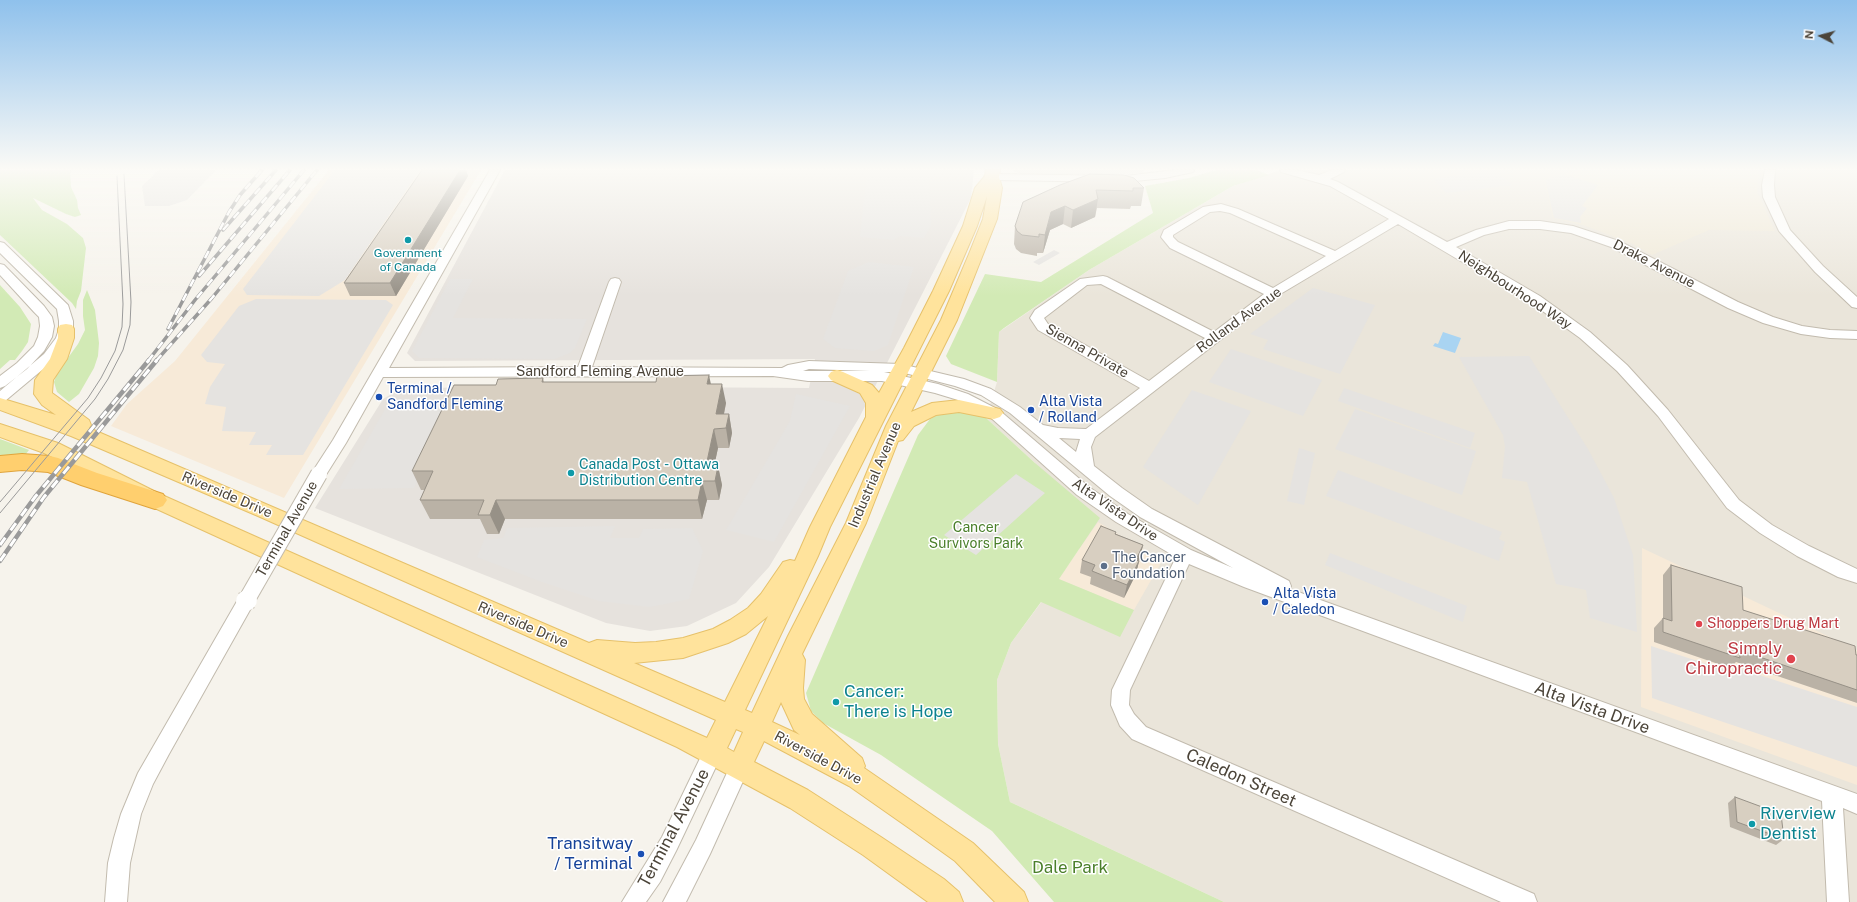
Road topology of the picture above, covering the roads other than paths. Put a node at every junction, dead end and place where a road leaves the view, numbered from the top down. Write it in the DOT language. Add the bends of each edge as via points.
graph roads {
  1 [pos="471,212"];
  2 [pos="974,212"];
  3 [pos="991,212"];
  4 [pos="1202,212"];
  5 [pos="1236,212"];
  6 [pos="1385,212"];
  7 [pos="1776,212"];
  8 [pos="1398,219"];
  9 [pos="0,246"];
  10 [pos="1448,247"];
  11 [pos="1335,256"];
  12 [pos="0,268"];
  13 [pos="615,282"];
  14 [pos="1273,293"];
  15 [pos="1857,304"];
  16 [pos="66,329"];
  17 [pos="1857,335"];
  18 [pos="1213,337"];
  19 [pos="773,371"];
  20 [pos="583,372"];
  21 [pos="898,373"];
  22 [pos="378,374"];
  23 [pos="837,376"];
  24 [pos="920,378"];
  25 [pos="0,383"];
  26 [pos="1150,387"];
  27 [pos="0,398"];
  28 [pos="0,404"];
  29 [pos="994,413"];
  30 [pos="875,416"];
  31 [pos="0,430"];
  32 [pos="1040,430"];
  33 [pos="1088,434"];
  34 [pos="111,445"];
  35 [pos="882,456"];
  36 [pos="0,464"];
  37 [pos="1087,468"];
  38 [pos="156,500"];
  39 [pos="820,527"];
  40 [pos="1185,555"];
  41 [pos="1857,576"];
  42 [pos="1328,609"];
  43 [pos="566,643"];
  44 [pos="796,643"];
  45 [pos="731,715"];
  46 [pos="759,727"];
  47 [pos="712,754"];
  48 [pos="739,768"];
  49 [pos="1832,795"];
  50 [pos="890,799"];
  51 [pos="1857,804"];
  52 [pos="116,902"];
  53 [pos="633,902"];
  54 [pos="674,902"];
  55 [pos="949,902"];
  56 [pos="1014,902"];
  57 [pos="1526,902"];
  58 [pos="1838,902"];
  1 -- 22 [label="street, Terminal Avenue"];
  2 -- 21 [label="main road, Industrial Avenue" via="945,282"];
  3 -- 24 [label="main road, Industrial Avenue" via="949,320"];
  4 -- 14 [label="street" via="1168,233 1167,237 1174,245"];
  5 -- 11 [label="street"];
  6 -- 8 [label="street, Neighbourhood Way"];
  7 -- 15 [label="street" via="1785,231"];
  8 -- 10 [label="street, Neighbourhood Way"];
  8 -- 11 [label="street, Rolland Avenue"];
  9 -- 16 [label="street" via="58,302 65,314"];
  10 -- 17 [label="street, Drake Avenue" via="1480,232 1509,225 1540,225 1573,230 1615,244 1733,305 1768,320 1802,330"];
  10 -- 41 [label="street, Neighbourhood Way" via="1535,299 1585,335 1622,368 1663,413 1734,504 1766,529 1803,551"];
  11 -- 14 [label="street, Rolland Avenue"];
  12 -- 25 [label="street" via="39,309 45,317 47,326 40,348"];
  13 -- 20 [label="street"];
  14 -- 18 [label="street, Rolland Avenue"];
  16 -- 27 [label="street" via="49,357"];
  16 -- 34 [label="main road" via="66,338 58,360 44,380 43,394 54,406"];
  18 -- 26 [label="street, Rolland Avenue"];
  18 -- 26 [label="street, Sienna Private" via="1102,280 1084,282 1040,313 1037,318 1043,327"];
  19 -- 20 [label="street, Sandford Fleming Avenue"];
  19 -- 21 [label="street, Sandford Fleming Avenue" via="809,365"];
  19 -- 23 [label="street, Sandford Fleming Avenue" via="808,376"];
  20 -- 22 [label="street, Sandford Fleming Avenue"];
  21 -- 23 [label="street, Sandford Fleming Avenue" via="879,376"];
  21 -- 24 [label="street, Alta Vista Drive"];
  21 -- 30 [label="main road, Industrial Avenue"];
  22 -- 52 [label="street, Terminal Avenue, bridge" via="145,780 124,838"];
  23 -- 30 [label="main road" via="866,389 873,397"];
  24 -- 29 [label="street, Alta Vista Drive"];
  24 -- 32 [label="street, Alta Vista Drive" via="959,382 986,392"];
  24 -- 35 [label="main road, Industrial Avenue"];
  26 -- 33 [label="street, Rolland Avenue"];
  28 -- 34 [label="main road, Riverside Drive" via="47,419"];
  29 -- 35 [label="main road" via="959,406 923,412 899,430"];
  29 -- 40 [label="street, Alta Vista Drive" via="1083,491 1122,518"];
  30 -- 39 [label="main road, Industrial Avenue"];
  31 -- 38 [label="main road" via="51,448"];
  32 -- 33 [label="street" via="1062,434"];
  32 -- 37 [label="street, Alta Vista Drive"];
  33 -- 37 [label="street" via="1084,447"];
  34 -- 43 [label="main road, Riverside Drive"];
  35 -- 44 [label="main road, Industrial Avenue" via="856,523"];
  36 -- 38 [label="highway" via="50,464"];
  37 -- 42 [label="street, Alta Vista Drive" via="1116,492 1168,525"];
  38 -- 47 [label="main road" via="686,739"];
  39 -- 43 [label="main road" via="769,600 756,614 720,636 683,648 656,652 612,652"];
  39 -- 45 [label="main road, Industrial Avenue"];
  40 -- 42 [label="street, Alta Vista Drive" via="1250,582"];
  40 -- 57 [label="street, Caledon Street" via="1121,690 1120,705 1127,720 1139,733"];
  42 -- 49 [label="street, Alta Vista Drive"];
  43 -- 45 [label="main road, Riverside Drive"];
  44 -- 46 [label="main road, Industrial Avenue"];
  44 -- 50 [label="main road" via="792,700 803,722"];
  45 -- 46 [label="main road, Riverside Drive"];
  45 -- 47 [label="main road, Industrial Avenue"];
  46 -- 48 [label="main road, Industrial Avenue"];
  46 -- 50 [label="main road, Riverside Drive" via="821,757"];
  47 -- 48 [label="main road"];
  47 -- 53 [label="street, Terminal Avenue" via="669,844"];
  48 -- 54 [label="street, Terminal Avenue" via="703,847"];
  48 -- 55 [label="main road" via="799,799 872,846"];
  49 -- 51 [label="street, Alta Vista Drive"];
  49 -- 58 [label="street"];
  50 -- 56 [label="main road, Riverside Drive" via="964,852"];
}
